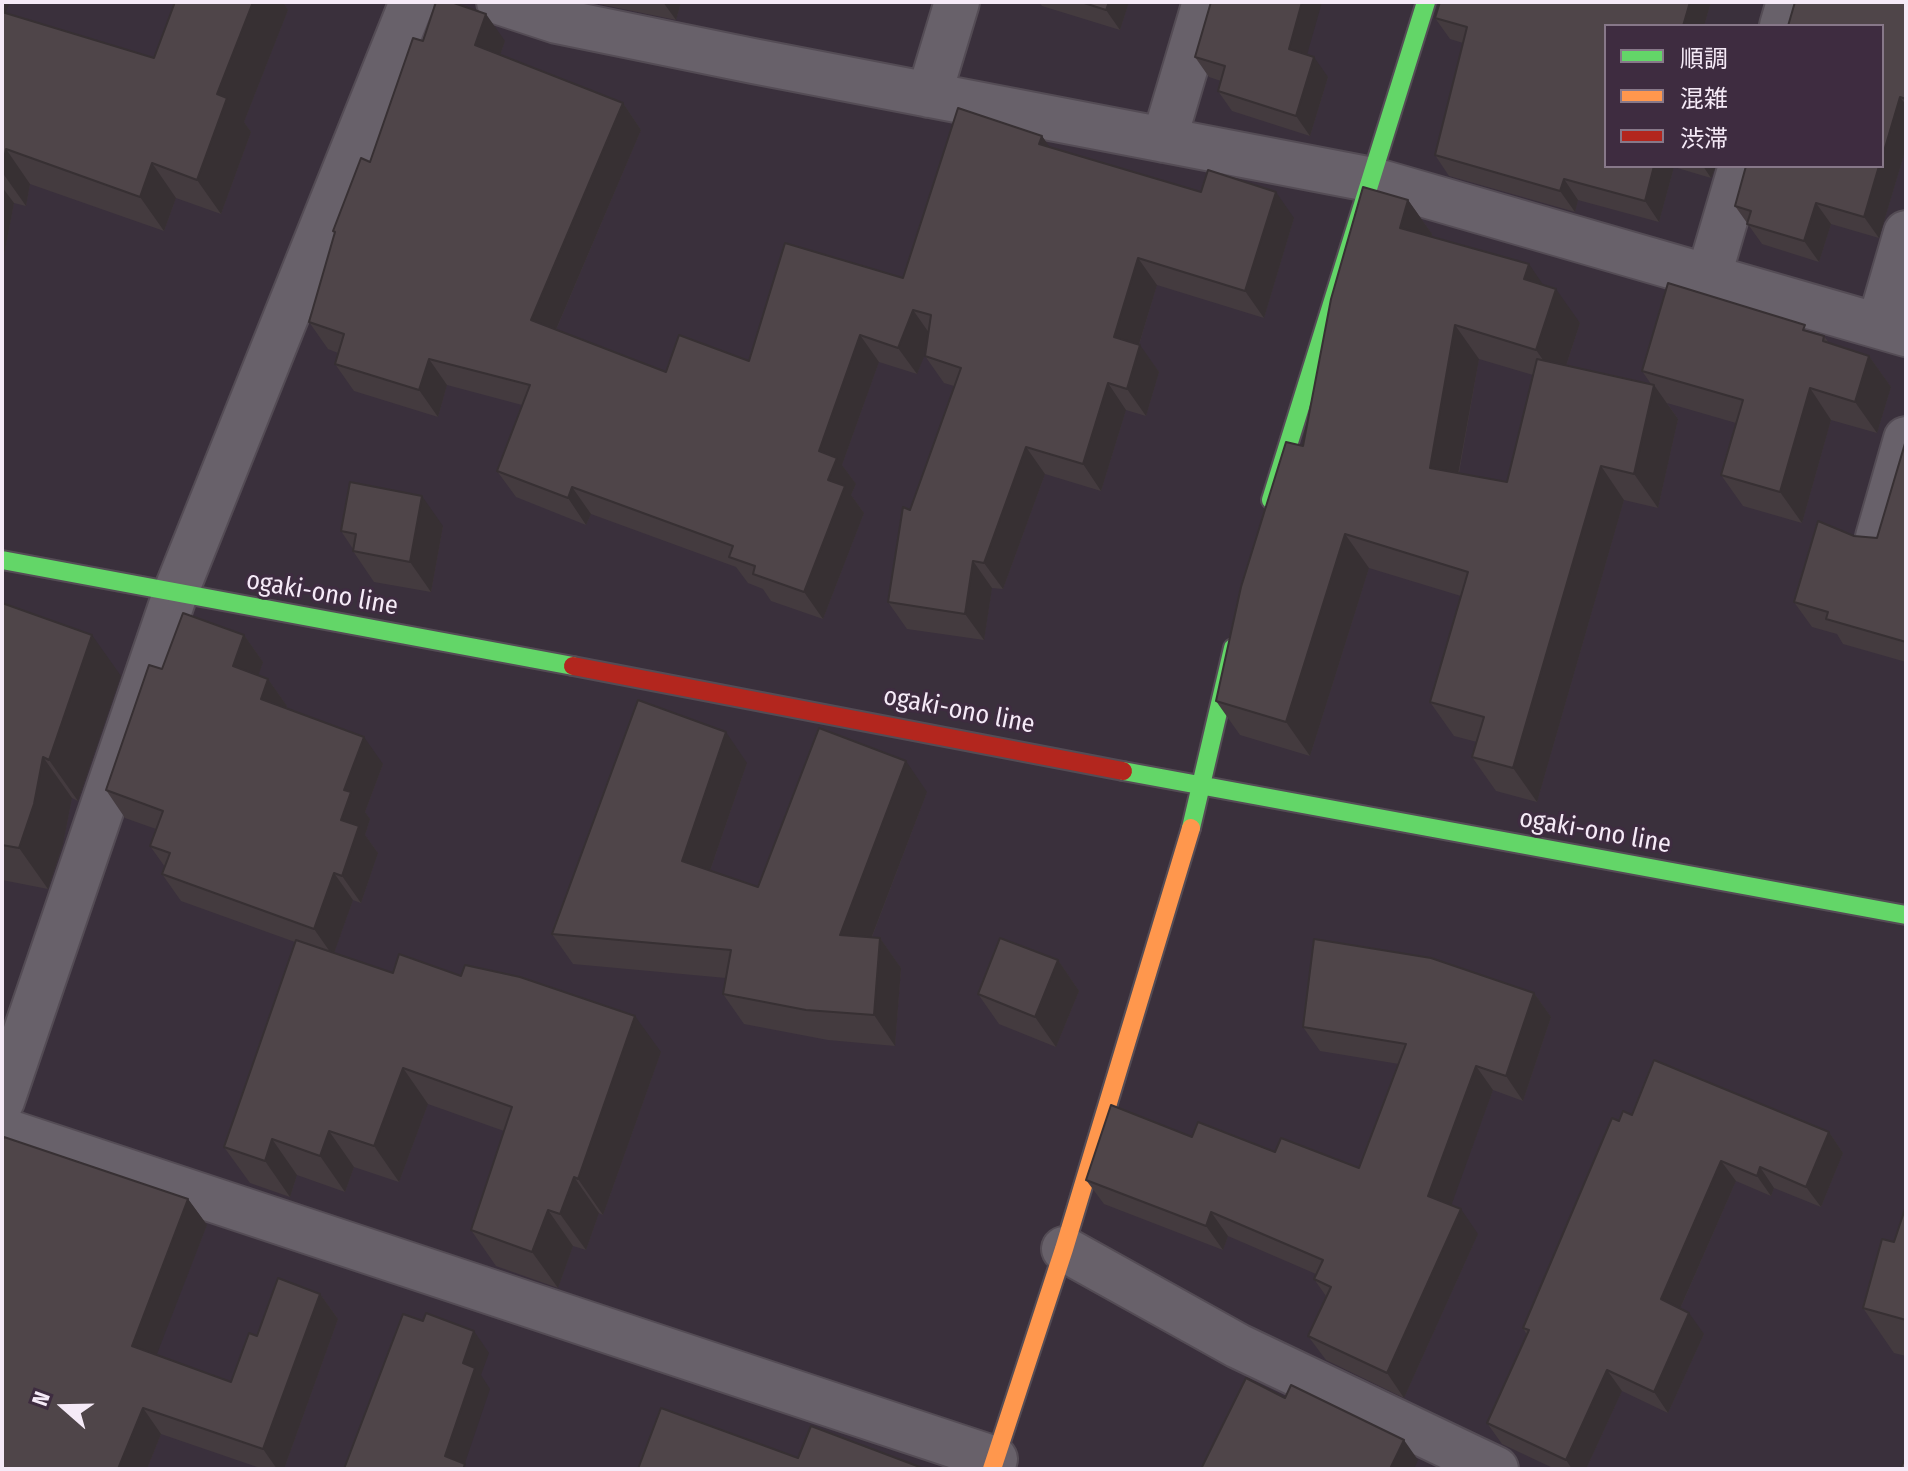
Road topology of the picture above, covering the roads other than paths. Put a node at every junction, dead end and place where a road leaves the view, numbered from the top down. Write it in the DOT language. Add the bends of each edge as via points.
graph roads {
  1 [pos="412,2"];
  2 [pos="499,2"];
  3 [pos="957,2"];
  4 [pos="1205,2"];
  5 [pos="1426,2"];
  6 [pos="1789,2"];
  7 [pos="1783,24"];
  8 [pos="929,95"];
  9 [pos="1164,140"];
  10 [pos="1740,168"];
  11 [pos="1373,180"];
  12 [pos="1906,233"];
  13 [pos="1709,275"];
  14 [pos="1892,330"];
  15 [pos="1906,439"];
  16 [pos="1263,524"];
  17 [pos="1878,537"];
  18 [pos="2,560"];
  19 [pos="175,594"];
  20 [pos="1237,632"];
  21 [pos="1203,787"];
  22 [pos="1906,915"];
  23 [pos="2,1101"];
  24 [pos="2,1130"];
  25 [pos="1064,1249"];
  26 [pos="994,1464"];
  27 [pos="1496,1469"];
  1 -- 19 [label="street"];
  2 -- 8 [label="street" via="557,21"];
  3 -- 8 [label="street"];
  4 -- 9 [label="street"];
  5 -- 11 [label="main road"];
  6 -- 7 [label="street"];
  8 -- 9 [label="street"];
  9 -- 11 [label="street"];
  10 -- 13 [label="street"];
  11 -- 13 [label="street"];
  11 -- 16 [label="main road"];
  12 -- 14 [label="street"];
  13 -- 14 [label="street"];
  15 -- 17 [label="street"];
  18 -- 19 [label="main road, ogaki-ono line"];
  19 -- 21 [label="main road, ogaki-ono line" via="964,738"];
  19 -- 23 [label="street"];
  20 -- 21 [label="main road"];
  21 -- 22 [label="main road, ogaki-ono line"];
  21 -- 25 [label="main road"];
  24 -- 26 [label="street"];
  25 -- 26 [label="main road"];
  25 -- 27 [label="street" via="1238,1346"];
}
